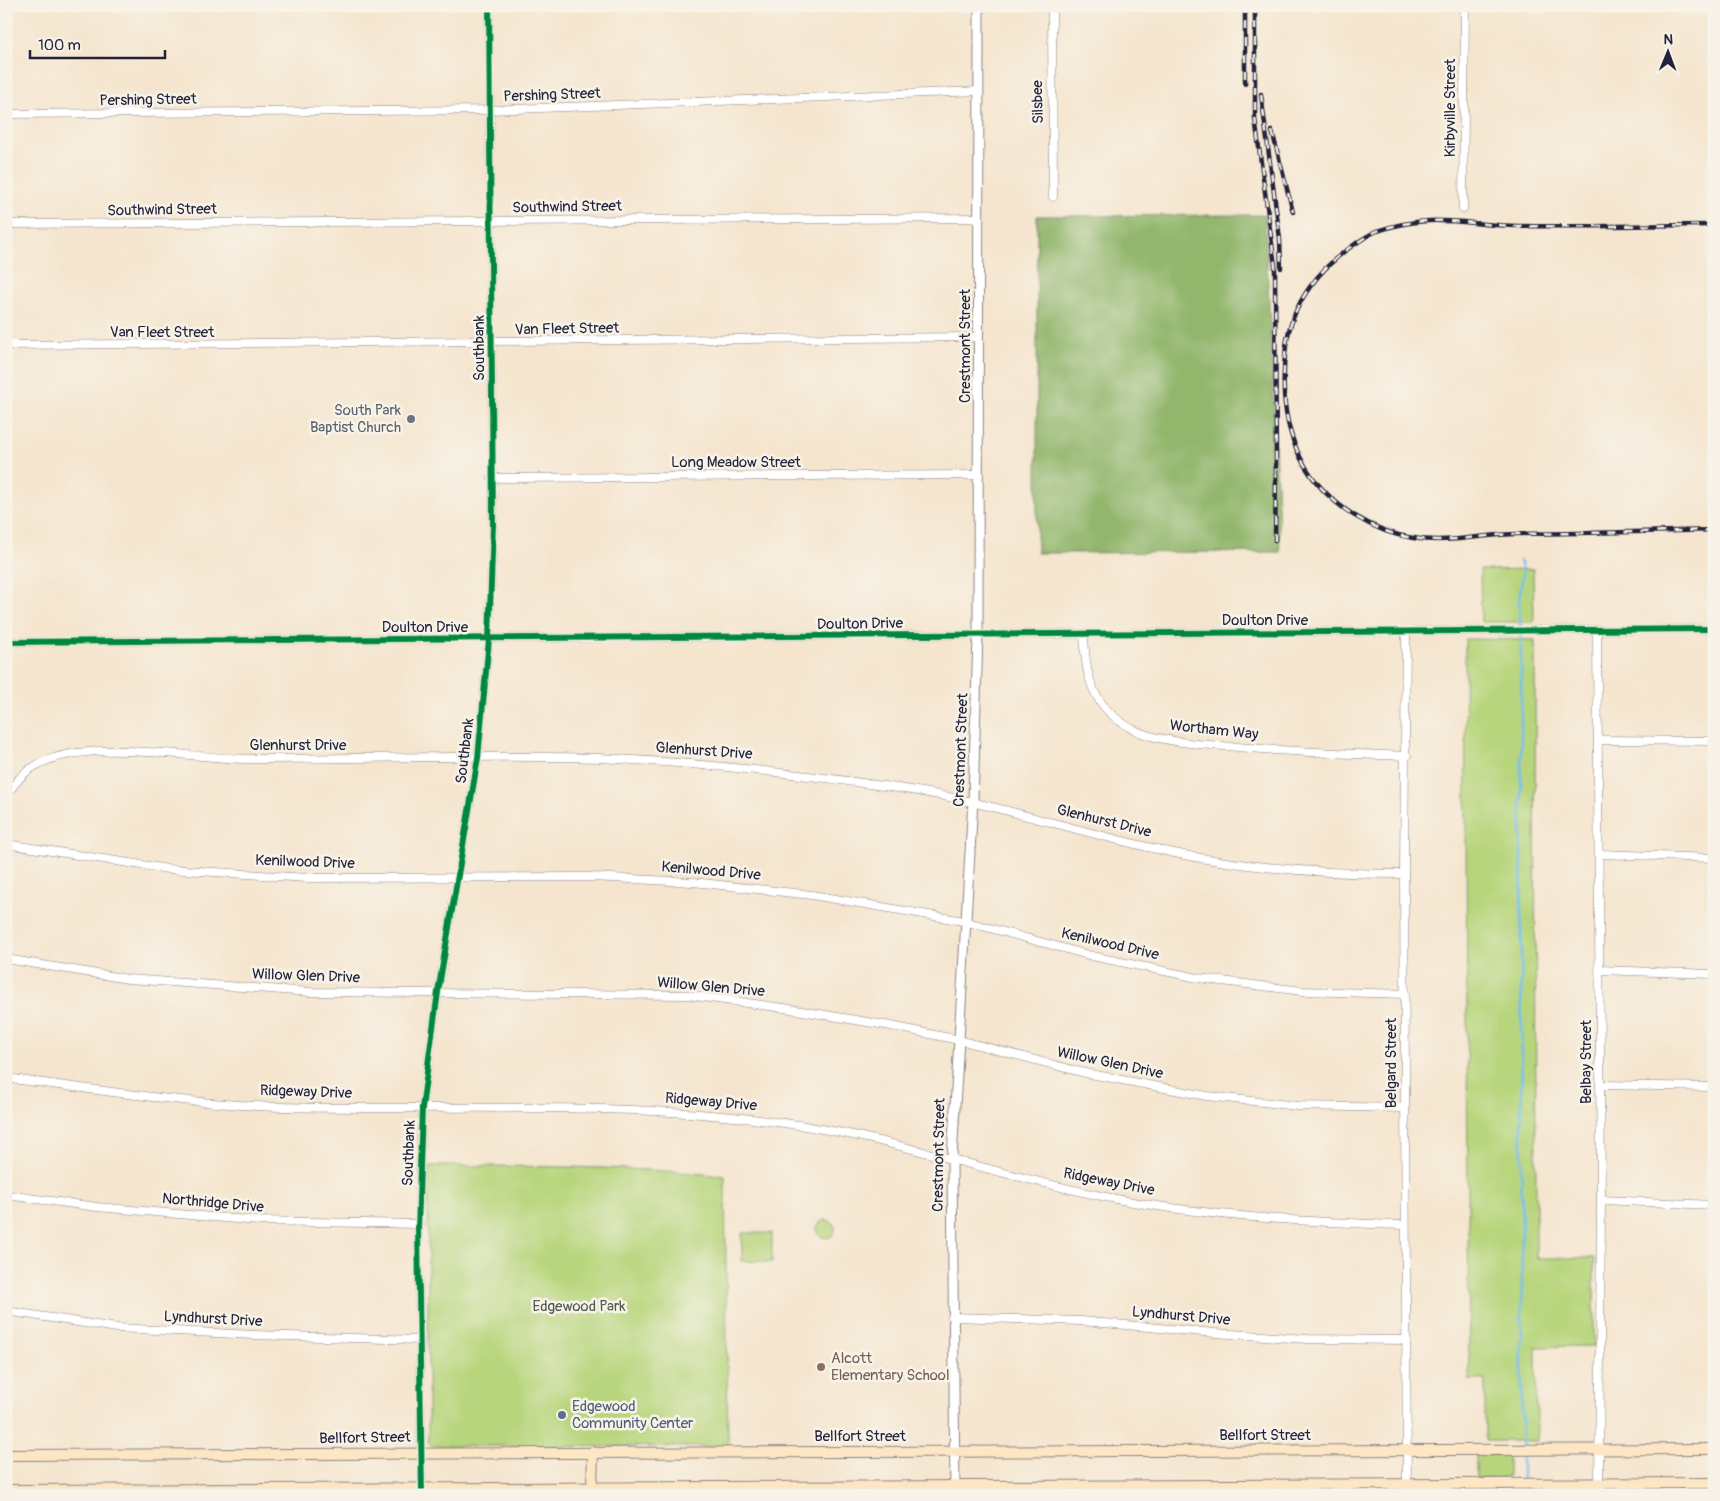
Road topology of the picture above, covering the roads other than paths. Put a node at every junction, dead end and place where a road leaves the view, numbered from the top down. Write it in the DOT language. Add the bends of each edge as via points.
graph roads {
  1 [pos="489,6"];
  2 [pos="979,6"];
  3 [pos="1052,6"];
  4 [pos="1464,6"];
  5 [pos="979,91"];
  6 [pos="489,110"];
  7 [pos="6,114"];
  8 [pos="1053,197"];
  9 [pos="1463,209"];
  10 [pos="979,218"];
  11 [pos="490,220"];
  12 [pos="6,224"];
  13 [pos="978,338"];
  14 [pos="490,342"];
  15 [pos="6,345"];
  16 [pos="979,475"];
  17 [pos="492,478"];
  18 [pos="1714,629"];
  19 [pos="1597,630"];
  20 [pos="1406,632"];
  21 [pos="1084,634"];
  22 [pos="978,635"];
  23 [pos="489,639"];
  24 [pos="6,642"];
  25 [pos="1598,740"];
  26 [pos="1714,741"];
  27 [pos="1407,756"];
  28 [pos="478,758"];
  29 [pos="6,795"];
  30 [pos="973,801"];
  31 [pos="6,844"];
  32 [pos="1599,854"];
  33 [pos="1714,858"];
  34 [pos="1404,874"];
  35 [pos="457,878"];
  36 [pos="964,921"];
  37 [pos="6,959"];
  38 [pos="1599,970"];
  39 [pos="1714,974"];
  40 [pos="438,992"];
  41 [pos="1405,994"];
  42 [pos="959,1040"];
  43 [pos="6,1078"];
  44 [pos="1600,1085"];
  45 [pos="1714,1087"];
  46 [pos="422,1108"];
  47 [pos="1405,1108"];
  48 [pos="952,1158"];
  49 [pos="6,1195"];
  50 [pos="1601,1200"];
  51 [pos="1714,1205"];
  52 [pos="419,1224"];
  53 [pos="1405,1225"];
  54 [pos="6,1311"];
  55 [pos="952,1317"];
  56 [pos="420,1340"];
  57 [pos="1407,1340"];
  58 [pos="1406,1449"];
  59 [pos="1600,1449"];
  60 [pos="1714,1449"];
  61 [pos="954,1451"];
  62 [pos="422,1452"];
  63 [pos="593,1452"];
  64 [pos="6,1455"];
  65 [pos="1599,1483"];
  66 [pos="1714,1483"];
  67 [pos="1407,1484"];
  68 [pos="592,1488"];
  69 [pos="6,1490"];
  70 [pos="955,1490"];
  71 [pos="422,1492"];
  72 [pos="1407,1495"];
  73 [pos="1599,1495"];
  1 -- 6 [label="street, Southbank"];
  2 -- 5 [label="street, Crestmont Street"];
  3 -- 8 [label="street, Silsbee"];
  4 -- 9 [label="street, Kirbyville Street"];
  5 -- 6 [label="street, Pershing Street"];
  5 -- 10 [label="street, Crestmont Street"];
  6 -- 7 [label="street, Pershing Street"];
  6 -- 11 [label="street, Southbank"];
  10 -- 11 [label="street, Southwind Street"];
  10 -- 13 [label="street, Crestmont Street"];
  11 -- 12 [label="street, Southwind Street"];
  11 -- 14 [label="street, Southbank"];
  13 -- 14 [label="street, Van Fleet Street"];
  13 -- 16 [label="street, Crestmont Street"];
  14 -- 15 [label="street, Van Fleet Street"];
  14 -- 17 [label="street, Southbank"];
  16 -- 17 [label="street, Long Meadow Street"];
  16 -- 22 [label="street, Crestmont Street"];
  17 -- 23 [label="street, Southbank"];
  18 -- 19 [label="street, Doulton Drive"];
  19 -- 20 [label="street, Doulton Drive"];
  19 -- 25 [label="street, Belbay Street"];
  20 -- 21 [label="street, Doulton Drive"];
  20 -- 27 [label="street, Belgard Street"];
  21 -- 22 [label="street, Doulton Drive"];
  21 -- 27 [label="street, Wortham Way" via="1085,665 1099,699 1110,713 1145,734 1217,746"];
  22 -- 23 [label="street, Doulton Drive"];
  22 -- 30 [label="street, Crestmont Street"];
  23 -- 24 [label="street, Doulton Drive"];
  23 -- 28 [label="street, Southbank"];
  25 -- 26 [label="street"];
  25 -- 32 [label="street, Belbay Street"];
  27 -- 34 [label="street, Belgard Street"];
  28 -- 29 [label="street, Glenhurst Drive" via="225,759 79,751 53,758 25,773"];
  28 -- 30 [label="street, Glenhurst Drive" via="595,758 699,764 798,773"];
  28 -- 35 [label="street, Southbank"];
  30 -- 34 [label="street, Glenhurst Drive" via="1136,844 1217,861 1304,871"];
  30 -- 36 [label="street, Crestmont Street"];
  31 -- 35 [label="street, Kenilwood Drive" via="168,869 308,878"];
  32 -- 33 [label="street"];
  32 -- 38 [label="street, Belbay Street"];
  34 -- 41 [label="street, Belgard Street"];
  35 -- 36 [label="street, Kenilwood Drive" via="590,877 693,882 812,895"];
  35 -- 40 [label="street, Southbank"];
  36 -- 41 [label="street, Kenilwood Drive" via="1092,956 1198,978 1302,990"];
  36 -- 42 [label="street, Crestmont Street"];
  37 -- 40 [label="street, Willow Glen Drive" via="128,979 310,992"];
  38 -- 39 [label="street"];
  38 -- 44 [label="street, Belbay Street"];
  40 -- 42 [label="street, Willow Glen Drive" via="688,995 784,1008"];
  40 -- 46 [label="street, Southbank"];
  41 -- 47 [label="street, Belgard Street"];
  42 -- 47 [label="street, Willow Glen Drive" via="1085,1073 1207,1096 1298,1106"];
  42 -- 48 [label="street, Crestmont Street"];
  43 -- 46 [label="street, Ridgeway Drive" via="134,1095 277,1106"];
  44 -- 45 [label="street"];
  44 -- 50 [label="street, Belbay Street"];
  46 -- 48 [label="street, Ridgeway Drive" via="682,1112 786,1123"];
  46 -- 52 [label="street, Southbank"];
  47 -- 53 [label="street, Belgard Street"];
  48 -- 53 [label="street, Ridgeway Drive" via="1098,1195 1203,1212 1280,1220"];
  48 -- 55 [label="street, Crestmont Street"];
  49 -- 52 [label="street, Northridge Drive" via="97,1207 260,1221"];
  50 -- 51 [label="street"];
  50 -- 59 [label="street, Belbay Street"];
  52 -- 56 [label="street, Southbank"];
  53 -- 57 [label="street, Belgard Street"];
  54 -- 56 [label="street, Lyndhurst Drive" via="117,1328"];
  55 -- 57 [label="street, Lyndhurst Drive" via="1081,1321 1308,1339"];
  55 -- 61 [label="street, Crestmont Street"];
  56 -- 62 [label="street, Southbank"];
  57 -- 58 [label="street, Belgard Street"];
  58 -- 59 [label="main road, Bellfort Street"];
  58 -- 61 [label="main road, Bellfort Street"];
  58 -- 67 [label="street, Belgard Street"];
  59 -- 60 [label="main road, Bellfort Street"];
  59 -- 65 [label="street, Belbay Street"];
  61 -- 63 [label="main road, Bellfort Street"];
  61 -- 70 [label="street, Crestmont Street"];
  62 -- 63 [label="main road, Bellfort Street"];
  62 -- 64 [label="main road, Bellfort Street"];
  62 -- 71 [label="street, Southbank"];
  63 -- 68 [label="main road"];
  65 -- 66 [label="main road"];
  65 -- 67 [label="main road"];
  65 -- 73 [label="street, Belbay Street"];
  67 -- 70 [label="main road"];
  67 -- 72 [label="street, Belgard Street"];
  68 -- 70 [label="main road"];
  68 -- 71 [label="main road"];
  69 -- 71 [label="main road"];
}
